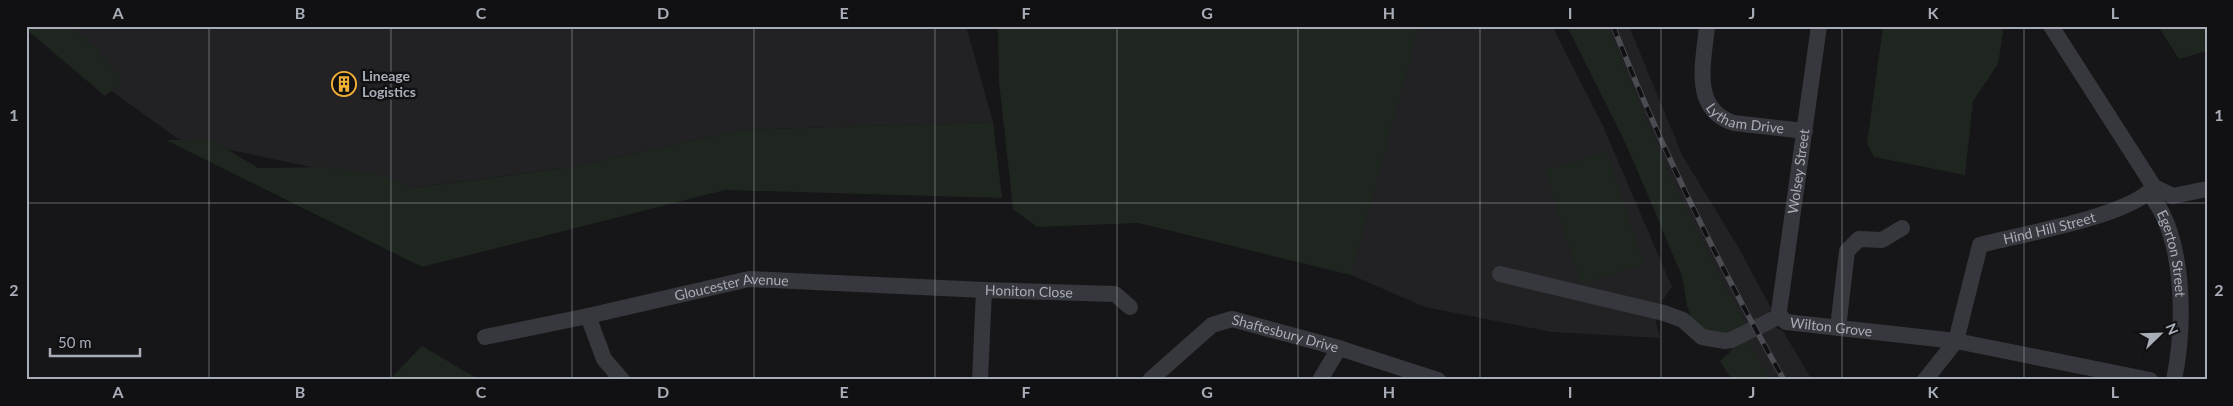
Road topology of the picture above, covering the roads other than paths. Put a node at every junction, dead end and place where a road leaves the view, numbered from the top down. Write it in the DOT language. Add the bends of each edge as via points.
graph roads {
  1 [pos="1707,26"];
  2 [pos="1819,26"];
  3 [pos="2051,26"];
  4 [pos="1805,131"];
  5 [pos="2207,189"];
  6 [pos="2151,190"];
  7 [pos="1902,228"];
  8 [pos="1500,274"];
  9 [pos="984,290"];
  10 [pos="1130,307"];
  11 [pos="588,316"];
  12 [pos="1780,316"];
  13 [pos="1838,328"];
  14 [pos="485,337"];
  15 [pos="1956,341"];
  16 [pos="1339,348"];
  17 [pos="2080,373"];
  18 [pos="622,380"];
  19 [pos="980,380"];
  20 [pos="1150,380"];
  21 [pos="1320,380"];
  22 [pos="1438,380"];
  23 [pos="1925,380"];
  24 [pos="2150,380"];
  25 [pos="2174,380"];
  1 -- 4 [label="street, Lytham Drive" via="1702,83 1705,98 1714,110 1734,123"];
  2 -- 4 [label="street, Wolsey Street"];
  3 -- 6 [label="street, Egerton Street"];
  4 -- 12 [label="street, Wolsey Street"];
  5 -- 6 [label="street" via="2173,196"];
  6 -- 15 [label="street, Hind Hill Street" via="2133,204 2101,215 1980,245"];
  6 -- 25 [label="street, Egerton Street" via="2160,206 2176,258 2179,353"];
  7 -- 13 [label="street" via="1882,240 1859,239 1847,251"];
  8 -- 12 [label="street, Wilton Grove" via="1664,313 1683,320 1702,337 1719,340 1731,340"];
  9 -- 10 [label="street, Honiton Close" via="1115,294"];
  9 -- 11 [label="street, Gloucester Avenue" via="749,279"];
  9 -- 19 [label="street, Honiton Close"];
  11 -- 14 [label="street, Gloucester Avenue"];
  11 -- 18 [label="street" via="604,359"];
  12 -- 13 [label="street, Wilton Grove" via="1786,322"];
  13 -- 15 [label="street, Wilton Grove"];
  15 -- 17 [label="street, Wilton Grove"];
  15 -- 23 [label="street"];
  16 -- 20 [label="street, Shaftesbury Drive" via="1232,318 1212,325"];
  16 -- 21 [label="street"];
  16 -- 22 [label="street, Shaftesbury Drive"];
  17 -- 24 [label="street, Wilton Grove"];
}
